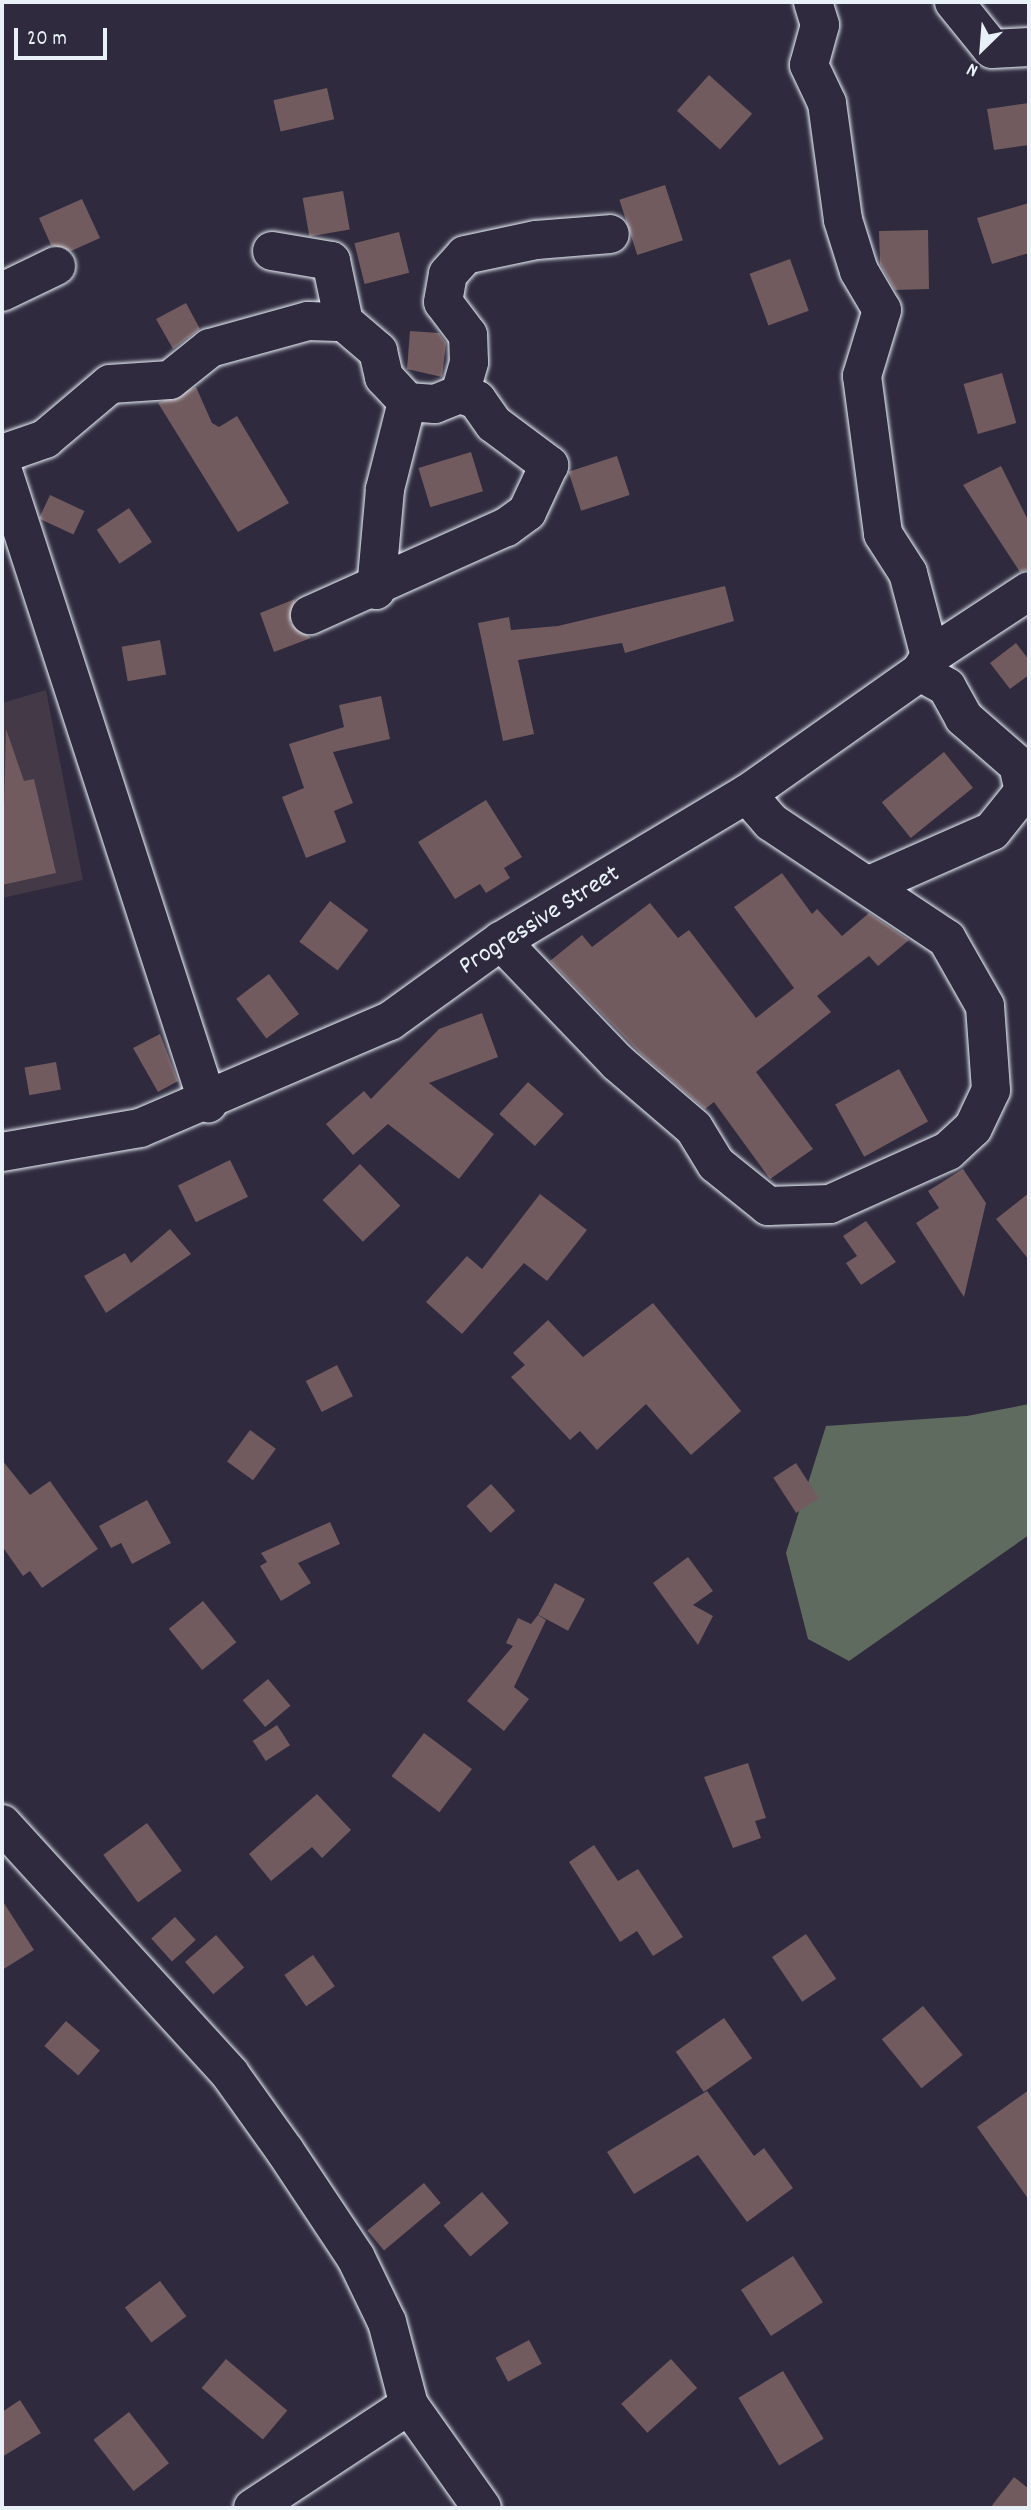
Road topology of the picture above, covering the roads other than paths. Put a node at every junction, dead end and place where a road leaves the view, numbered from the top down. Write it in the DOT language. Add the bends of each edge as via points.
graph roads {
  1 [pos="814,2"];
  2 [pos="954,2"];
  3 [pos="1029,47"];
  4 [pos="610,234"];
  5 [pos="272,251"];
  6 [pos="56,266"];
  7 [pos="2,292"];
  8 [pos="344,322"];
  9 [pos="460,394"];
  10 [pos="407,402"];
  11 [pos="2,454"];
  12 [pos="2,468"];
  13 [pos="376,590"];
  14 [pos="1029,591"];
  15 [pos="310,615"];
  16 [pos="925,664"];
  17 [pos="747,794"];
  18 [pos="872,884"];
  19 [pos="501,941"];
  20 [pos="208,1102"];
  21 [pos="2,1152"];
  22 [pos="2,1824"];
  23 [pos="409,2405"];
  24 [pos="253,2508"];
  25 [pos="482,2508"];
  1 -- 16 [label="street" via="820,25 808,65 827,103 843,220 859,271 882,310 862,376 883,534 908,573"];
  2 -- 3 [label="street" via="992,49"];
  4 -- 9 [label="street" via="536,240 465,255 448,274 443,302 468,335 469,362"];
  5 -- 8 [label="street" via="331,261"];
  6 -- 7 [label="street"];
  8 -- 10 [label="street" via="377,351 384,377"];
  8 -- 11 [label="street" via="308,321 261,331 210,348 170,380 110,384 45,439"];
  9 -- 10 [label="street" via="435,404"];
  9 -- 13 [label="street" via="477,400 494,424 549,465 527,512"];
  10 -- 13 [label="street" via="385,489"];
  12 -- 20 [label="street"];
  13 -- 15 [label="street"];
  14 -- 16 [label="street, Progressive Street"];
  16 -- 17 [label="street, Progressive Street"];
  16 -- 18 [label="street" via="947,687 964,718 1018,765 1024,790 992,831"];
  17 -- 18 [label="street" via="771,822"];
  17 -- 19 [label="street, Progressive Street"];
  18 -- 19 [label="street" via="947,939 985,1006 991,1090 973,1128 948,1151 830,1204 768,1206 716,1164 694,1128 617,1062"];
  19 -- 20 [label="street, Progressive Street" via="390,1021"];
  20 -- 21 [label="street, Progressive Street" via="140,1128"];
  22 -- 23 [label="street" via="230,2074 285,2151 361,2269 387,2322"];
  23 -- 24 [label="street"];
  23 -- 25 [label="street"];
}
